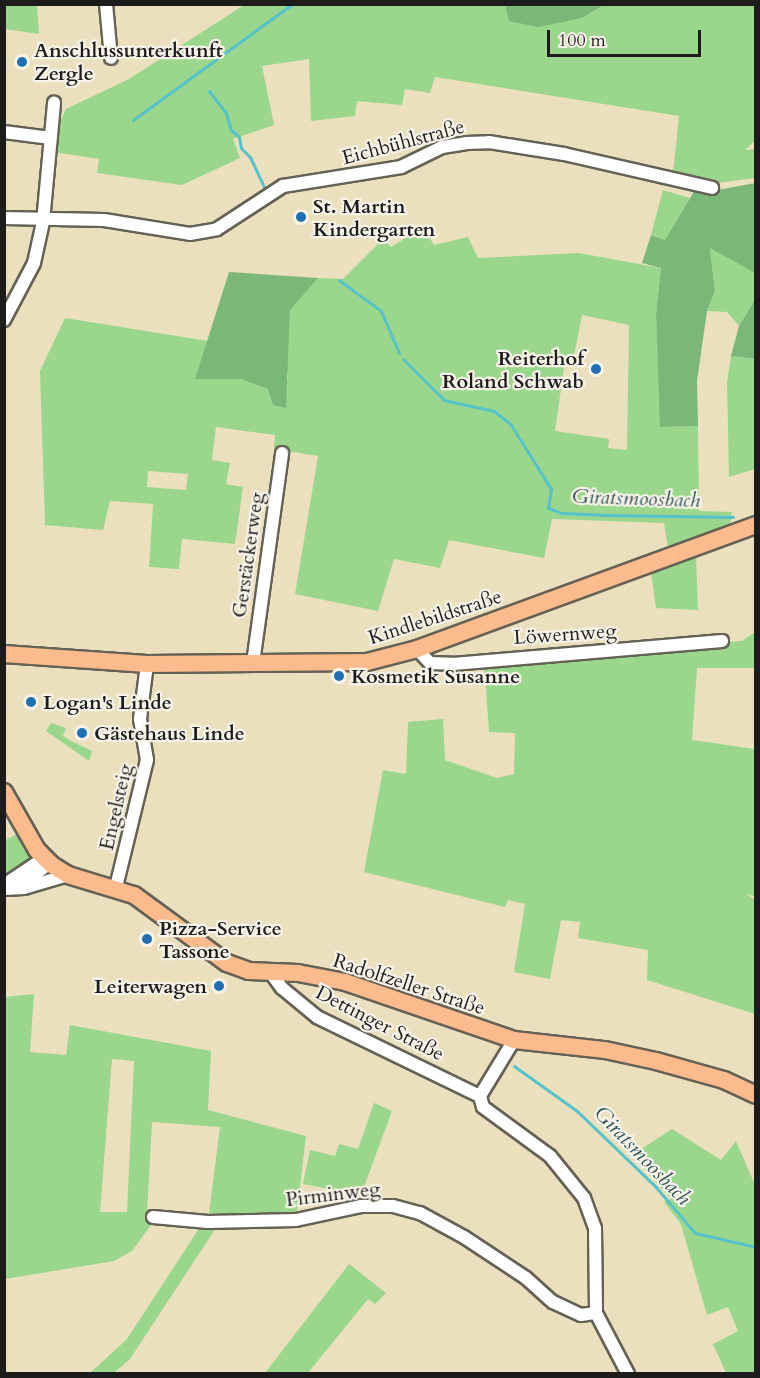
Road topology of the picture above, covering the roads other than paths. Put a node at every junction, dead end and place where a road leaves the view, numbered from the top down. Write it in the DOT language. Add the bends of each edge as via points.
graph roads {
  1 [pos="106,4"];
  2 [pos="111,58"];
  3 [pos="54,103"];
  4 [pos="4,132"];
  5 [pos="51,138"];
  6 [pos="712,188"];
  7 [pos="4,218"];
  8 [pos="43,222"];
  9 [pos="4,320"];
  10 [pos="282,453"];
  11 [pos="756,525"];
  12 [pos="722,641"];
  13 [pos="417,650"];
  14 [pos="4,654"];
  15 [pos="253,663"];
  16 [pos="147,664"];
  17 [pos="6,796"];
  18 [pos="47,861"];
  19 [pos="68,875"];
  20 [pos="6,887"];
  21 [pos="116,887"];
  22 [pos="271,973"];
  23 [pos="514,1040"];
  24 [pos="756,1095"];
  25 [pos="480,1096"];
  26 [pos="153,1218"];
  27 [pos="596,1313"];
  28 [pos="628,1374"];
  1 -- 2 [label="street"];
  3 -- 5 [label="street"];
  4 -- 5 [label="street"];
  5 -- 8 [label="street"];
  6 -- 8 [label="street, Eichbühlstraße" via="564,154 466,142 442,147 401,167 283,186 217,229 173,234 105,220"];
  7 -- 8 [label="street, Eichbühlstraße"];
  8 -- 9 [label="street" via="34,263"];
  10 -- 15 [label="street, Gerstäckerweg"];
  11 -- 13 [label="main road, Kindlebildstraße"];
  12 -- 13 [label="street, Löwernweg" via="453,664 430,663"];
  13 -- 15 [label="main road, Kindlebildstraße" via="367,662"];
  14 -- 16 [label="main road, Kindlebildstraße"];
  15 -- 16 [label="main road, Kindlebildstraße"];
  16 -- 21 [label="street, Engelsteig" via="140,719 147,760"];
  17 -- 18 [label="main road, Radolfzeller Straße"];
  18 -- 19 [label="main road, Radolfzeller Straße"];
  18 -- 20 [label="street"];
  19 -- 20 [label="street" via="24,888"];
  19 -- 21 [label="main road, Radolfzeller Straße"];
  21 -- 22 [label="main road, Radolfzeller Straße" via="149,904 227,963"];
  22 -- 23 [label="main road, Radolfzeller Straße" via="298,973 345,982"];
  22 -- 25 [label="street, Dettinger Straße" via="282,988 318,1017"];
  23 -- 24 [label="main road, Radolfzeller Straße" via="656,1060 724,1080"];
  23 -- 25 [label="street"];
  25 -- 27 [label="street, Dettinger Straße" via="483,1107 550,1156 584,1197 595,1228"];
  26 -- 27 [label="street, Pirminweg" via="208,1222 296,1220 361,1206 393,1206 420,1213 464,1237 526,1278 553,1302 581,1315"];
  27 -- 28 [label="street, Dettinger Straße"];
}
